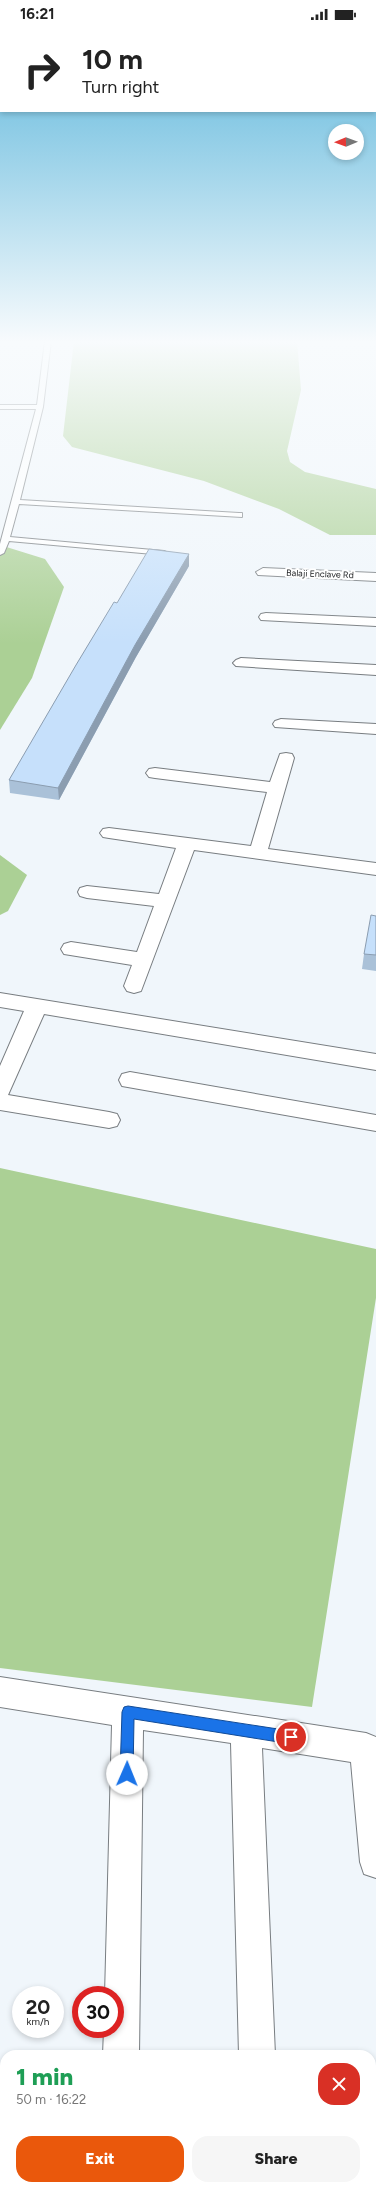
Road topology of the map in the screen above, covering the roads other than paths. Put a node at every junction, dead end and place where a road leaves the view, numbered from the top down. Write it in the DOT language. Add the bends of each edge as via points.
graph roads {
  1 [pos="31,442"];
  2 [pos="15,502"];
  3 [pos="239,515"];
  4 [pos="6,539"];
  5 [pos="0,553"];
  6 [pos="165,554"];
  7 [pos="263,572"];
  8 [pos="376,577"];
  9 [pos="266,617"];
  10 [pos="376,622"];
  11 [pos="241,664"];
  12 [pos="376,670"];
  13 [pos="281,724"];
  14 [pos="376,729"];
  15 [pos="286,758"];
  16 [pos="155,773"];
  17 [pos="277,788"];
  18 [pos="109,833"];
  19 [pos="187,844"];
  20 [pos="258,853"];
  21 [pos="376,869"];
  22 [pos="87,892"];
  23 [pos="165,901"];
  24 [pos="71,949"];
  25 [pos="144,960"];
  26 [pos="134,986"];
  27 [pos="0,1000"];
  28 [pos="37,1006"];
  29 [pos="376,1062"];
  30 [pos="130,1080"];
  31 [pos="0,1090"];
  32 [pos="0,1102"];
  33 [pos="109,1120"];
  34 [pos="376,1123"];
  35 [pos="0,1692"];
  36 [pos="128,1712"];
  37 [pos="246,1730"];
  38 [pos="371,1750"];
  39 [pos="376,1862"];
  40 [pos="121,2050"];
  41 [pos="257,2050"];
  1 -- 2 [label="lane"];
  2 -- 3 [label="lane"];
  2 -- 4 [label="lane"];
  4 -- 5 [label="lane"];
  4 -- 6 [label="lane"];
  7 -- 8 [label="street, Balaji Enclave Rd"];
  9 -- 10 [label="street"];
  11 -- 12 [label="street"];
  13 -- 14 [label="street"];
  15 -- 17 [label="street"];
  16 -- 17 [label="street"];
  17 -- 20 [label="street"];
  18 -- 19 [label="street"];
  19 -- 20 [label="street"];
  19 -- 23 [label="street"];
  20 -- 21 [label="street"];
  22 -- 23 [label="street"];
  23 -- 25 [label="street"];
  24 -- 25 [label="street"];
  25 -- 26 [label="street"];
  27 -- 28 [label="street"];
  28 -- 29 [label="street"];
  28 -- 31 [label="street"];
  30 -- 34 [label="street"];
  32 -- 33 [label="street"];
  35 -- 36 [label="street"];
  36 -- 37 [label="street"];
  36 -- 40 [label="street"];
  37 -- 38 [label="street"];
  37 -- 41 [label="street"];
  38 -- 39 [label="street"];
}
